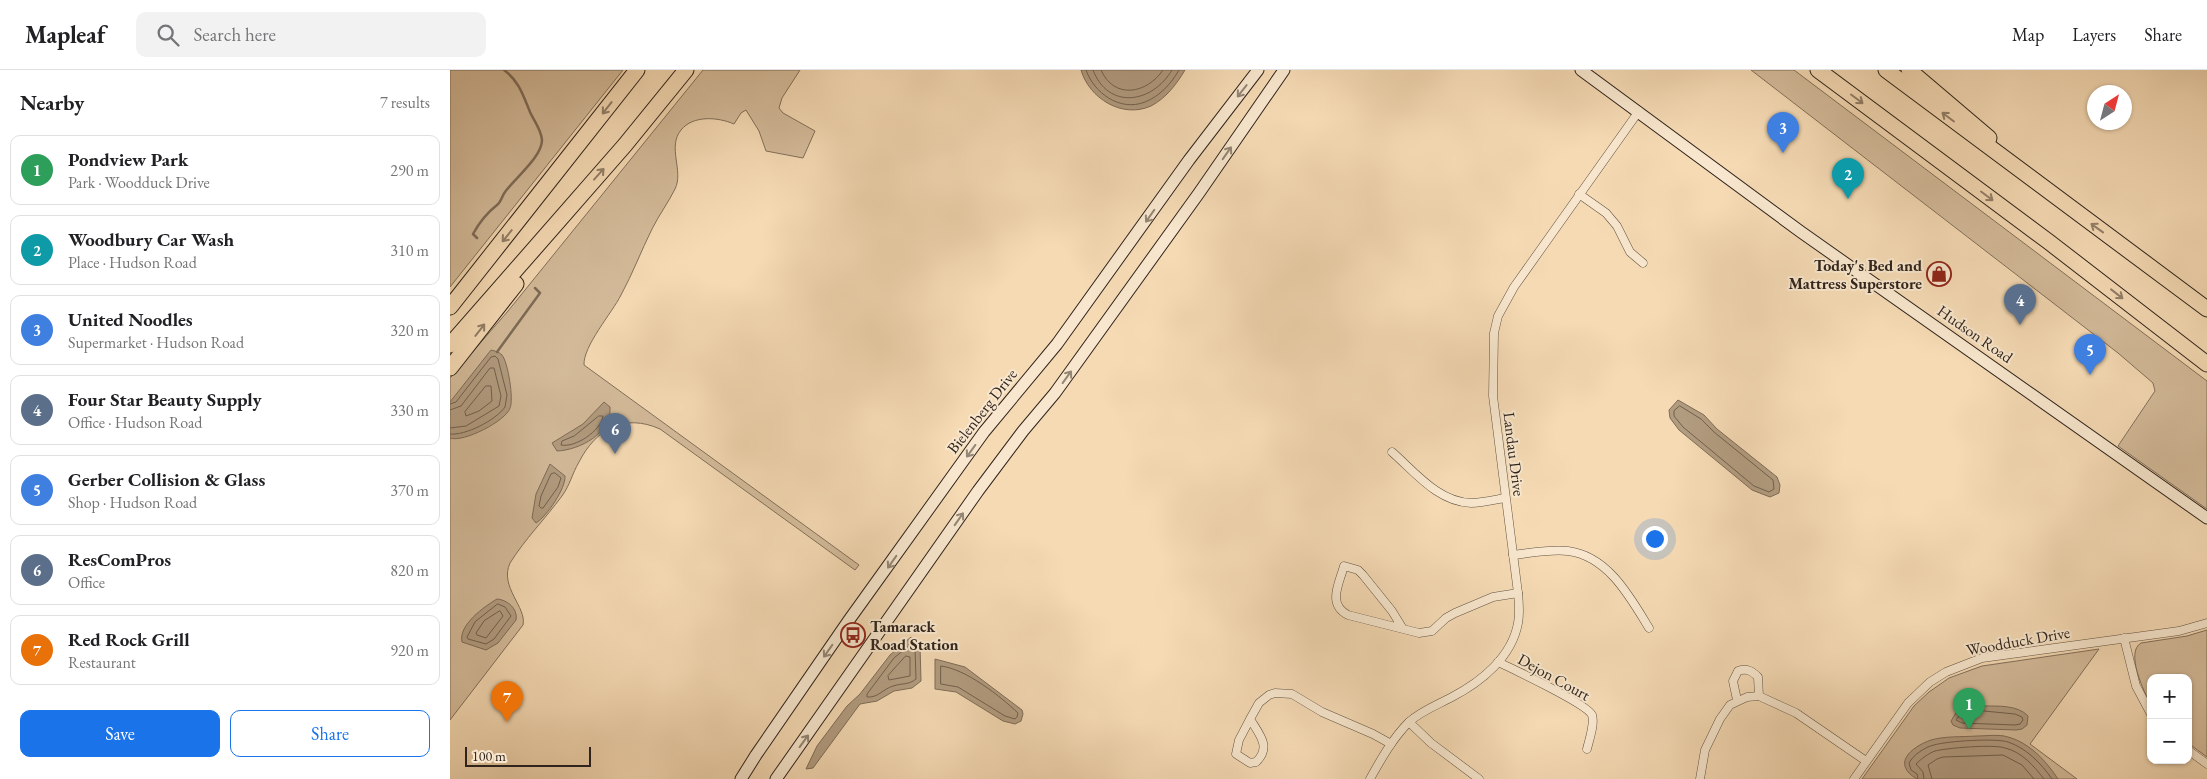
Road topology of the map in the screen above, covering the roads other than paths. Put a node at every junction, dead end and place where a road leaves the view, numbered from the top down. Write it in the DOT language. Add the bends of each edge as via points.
graph roads {
  1 [pos="637,70"];
  2 [pos="686,70"];
  3 [pos="1258,70"];
  4 [pos="1284,70"];
  5 [pos="1581,70"];
  6 [pos="1818,70"];
  7 [pos="1886,70"];
  8 [pos="1909,70"];
  9 [pos="1639,111"];
  10 [pos="2029,177"];
  11 [pos="1579,194"];
  12 [pos="567,211"];
  13 [pos="1643,263"];
  14 [pos="450,307"];
  15 [pos="2207,309"];
  16 [pos="450,345"];
  17 [pos="2207,364"];
  18 [pos="450,368"];
  19 [pos="1392,452"];
  20 [pos="1505,498"];
  21 [pos="2207,518"];
  22 [pos="1513,555"];
  23 [pos="1518,593"];
  24 [pos="2207,623"];
  25 [pos="1649,628"];
  26 [pos="1403,629"];
  27 [pos="2124,638"];
  28 [pos="1498,662"];
  29 [pos="1759,696"];
  30 [pos="1737,700"];
  31 [pos="2147,707"];
  32 [pos="1250,719"];
  33 [pos="1409,722"];
  34 [pos="1392,744"];
  35 [pos="1587,749"];
  36 [pos="2192,753"];
  37 [pos="1866,761"];
  38 [pos="2207,764"];
  39 [pos="741,779"];
  40 [pos="776,779"];
  41 [pos="1370,779"];
  42 [pos="1479,779"];
  43 [pos="1700,779"];
  44 [pos="1854,779"];
  1 -- 14 [label="highway, one-way"];
  12 -- 2 [label="highway, one-way"];
  3 -- 39 [label="street, Bielenberg Drive, one-way" via="1057,344 979,440 849,620"];
  40 -- 4 [label="street, one-way" via="978,490 1061,385"];
  5 -- 9 [label="street, Hudson Road"];
  6 -- 17 [label="highway, one-way"];
  10 -- 7 [label="highway, one-way"];
  8 -- 10 [label="highway" via="1976,124"];
  9 -- 11 [label="street, Landau Drive"];
  9 -- 21 [label="street, Hudson Road" via="1801,232"];
  15 -- 10 [label="highway, one-way"];
  11 -- 13 [label="street" via="1606,213 1617,226 1630,252"];
  11 -- 20 [label="street, Landau Drive" via="1514,286 1498,316 1492,349 1493,396"];
  12 -- 16 [label="highway"];
  18 -- 12 [label="highway, one-way" via="512,291"];
  19 -- 20 [label="street" via="1436,491 1452,500 1471,503"];
  20 -- 22 [label="street, Landau Drive"];
  22 -- 23 [label="street, Landau Drive"];
  22 -- 25 [label="street" via="1568,551 1596,561 1632,600"];
  23 -- 26 [label="street" via="1493,598 1455,613 1432,632"];
  23 -- 28 [label="street, Landau Drive" via="1516,632"];
  24 -- 27 [label="street, Woodduck Drive" via="2179,632"];
  26 -- 26 [label="street" via="1363,575 1344,566 1335,595 1335,602 1342,612"];
  27 -- 31 [label="street" via="2136,686"];
  27 -- 37 [label="street, Woodduck Drive" via="1982,658 1946,672 1908,703"];
  28 -- 33 [label="street, Landau Drive" via="1466,689"];
  28 -- 35 [label="street, Dejon Court" via="1589,712 1592,720"];
  29 -- 30 [label="street"];
  29 -- 30 [label="street" via="1758,677 1749,670 1743,670 1738,671 1733,681"];
  29 -- 37 [label="street" via="1811,722"];
  30 -- 43 [label="street" via="1730,705 1712,733"];
  32 -- 32 [label="street" via="1236,754 1250,763 1256,762 1265,750"];
  32 -- 34 [label="street" via="1259,703 1269,695 1292,694 1322,712"];
  33 -- 34 [label="street, Landau Drive"];
  33 -- 42 [label="street"];
  34 -- 41 [label="street, Landau Drive"];
  36 -- 38 [label="street"];
  37 -- 44 [label="street, Woodduck Drive"];
}
